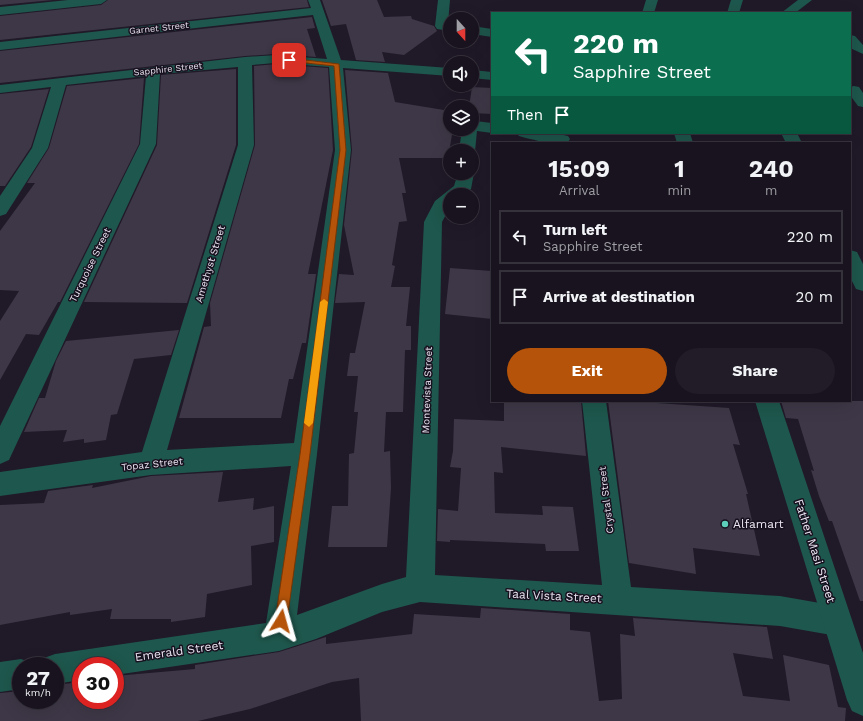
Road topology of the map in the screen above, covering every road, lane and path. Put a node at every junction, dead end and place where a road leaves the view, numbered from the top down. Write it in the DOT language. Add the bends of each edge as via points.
graph roads {
  1 [pos="101,0"];
  2 [pos="444,0"];
  3 [pos="652,0"];
  4 [pos="737,0"];
  5 [pos="797,1"];
  6 [pos="316,6"];
  7 [pos="0,12"];
  8 [pos="648,12"];
  9 [pos="733,12"];
  10 [pos="788,12"];
  11 [pos="443,26"];
  12 [pos="479,31"];
  13 [pos="863,31"];
  14 [pos="491,33"];
  15 [pos="851,38"];
  16 [pos="851,40"];
  17 [pos="0,46"];
  18 [pos="863,50"];
  19 [pos="246,61"];
  20 [pos="336,64"];
  21 [pos="153,71"];
  22 [pos="443,72"];
  23 [pos="479,75"];
  24 [pos="491,76"];
  25 [pos="60,82"];
  26 [pos="0,89"];
  27 [pos="856,91"];
  28 [pos="863,103"];
  29 [pos="479,126"];
  30 [pos="491,128"];
  31 [pos="532,134"];
  32 [pos="562,138"];
  33 [pos="443,203"];
  34 [pos="0,210"];
  35 [pos="851,259"];
  36 [pos="863,284"];
  37 [pos="594,402"];
  38 [pos="767,402"];
  39 [pos="0,452"];
  40 [pos="305,454"];
  41 [pos="151,463"];
  42 [pos="0,484"];
  43 [pos="420,588"];
  44 [pos="618,600"];
  45 [pos="837,621"];
  46 [pos="279,636"];
  47 [pos="64,668"];
  48 [pos="12,675"];
  49 [pos="0,677"];
  50 [pos="863,700"];
  1 -- 7 [label="street"];
  2 -- 11 [label="street" via="441,26"];
  3 -- 8 [label="street"];
  4 -- 9 [label="street"];
  5 -- 10 [label="street"];
  6 -- 17 [label="street, Garnet Street"];
  6 -- 20 [label="street"];
  12 -- 14 [label="street"];
  13 -- 15 [label="street"];
  16 -- 18 [label="street" via="857,48"];
  19 -- 20 [label="street, Sapphire Street" via="276,59"];
  19 -- 21 [label="street, Sapphire Street"];
  19 -- 41 [label="street, Amethyst Street" via="246,145"];
  20 -- 22 [label="street, Sapphire Street"];
  20 -- 40 [label="street" via="343,150"];
  21 -- 25 [label="street, Sapphire Street"];
  21 -- 39 [label="street, Turquoise Street" via="148,144"];
  23 -- 24 [label="street"];
  25 -- 26 [label="street, Sapphire Street"];
  25 -- 34 [label="street" via="40,148"];
  27 -- 28 [label="street"];
  29 -- 30 [label="street"];
  31 -- 32 [label="street"];
  33 -- 43 [label="street, Montevista Street" via="436,212 433,222"];
  35 -- 36 [label="street"];
  37 -- 44 [label="street, Crystal Street"];
  38 -- 45 [label="street, Father Masi Street"];
  40 -- 41 [label="street, Topaz Street"];
  40 -- 46 [label="street"];
  41 -- 42 [label="street, Topaz Street"];
  43 -- 44 [label="street, Taal Vista Street"];
  43 -- 46 [label="street, Taal Vista Street" via="382,598"];
  44 -- 45 [label="street, Taal Vista Street" via="780,611"];
  45 -- 50 [label="street, Father Masi Street"];
  46 -- 47 [label="street, Emerald Street"];
  48 -- 49 [label="street"];
}
